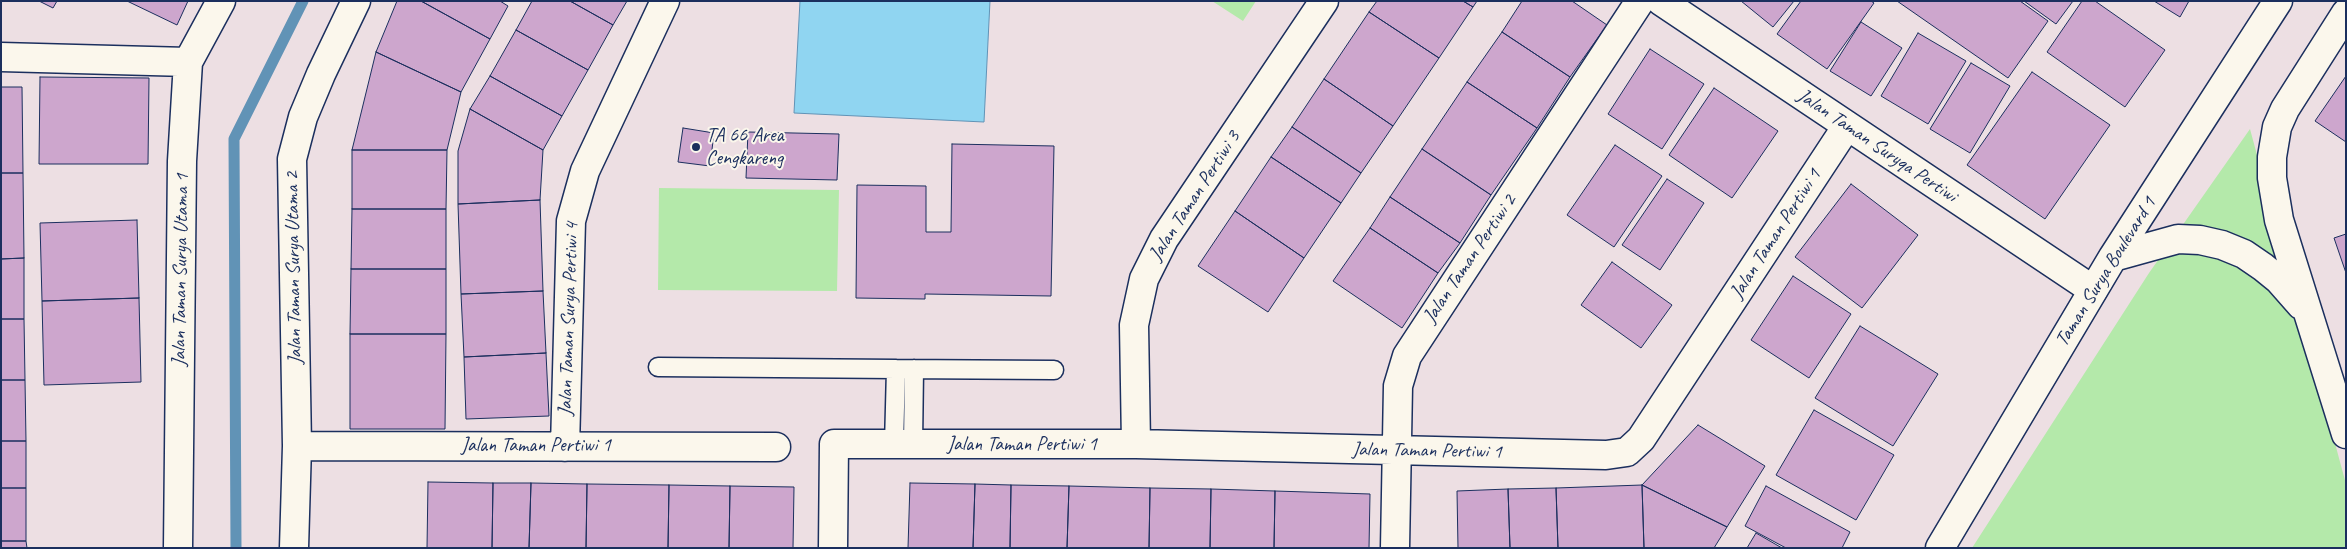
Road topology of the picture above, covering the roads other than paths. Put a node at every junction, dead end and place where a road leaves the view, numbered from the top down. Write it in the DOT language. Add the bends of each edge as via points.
graph roads {
  1 [pos="220,1"];
  2 [pos="356,1"];
  3 [pos="665,1"];
  4 [pos="1324,1"];
  5 [pos="1640,1"];
  6 [pos="1661,1"];
  7 [pos="2278,1"];
  8 [pos="2346,13"];
  9 [pos="1,57"];
  10 [pos="188,62"];
  11 [pos="1847,126"];
  12 [pos="2112,257"];
  13 [pos="2093,290"];
  14 [pos="2306,312"];
  15 [pos="658,366"];
  16 [pos="896,369"];
  17 [pos="914,369"];
  18 [pos="1054,370"];
  19 [pos="2346,434"];
  20 [pos="1136,444"];
  21 [pos="904,445"];
  22 [pos="296,446"];
  23 [pos="565,446"];
  24 [pos="776,447"];
  25 [pos="1398,450"];
  26 [pos="178,548"];
  27 [pos="294,548"];
  28 [pos="834,548"];
  29 [pos="1395,548"];
  30 [pos="1940,548"];
  1 -- 10 [label="street, Jalan Taman Surya Utama 1"];
  2 -- 22 [label="street, Jalan Taman Surya Utama 2" via="303,117 292,159"];
  3 -- 23 [label="street, Jalan Taman Surya Pertiwi 4" via="585,170 571,221"];
  4 -- 20 [label="street, Jalan Taman Pertiwi 3" via="1164,239 1144,280 1134,325"];
  5 -- 25 [label="street, Jalan Taman Pertiwi 2" via="1407,356 1398,386"];
  6 -- 11 [label="street, Jalan Taman Suryqa Pertiwi"];
  7 -- 12 [label="street, Taman Surya Boulevard 1"];
  8 -- 14 [label="street" via="2285,109 2272,157 2279,220"];
  9 -- 10 [label="street"];
  10 -- 26 [label="street, Jalan Taman Surya Utama 1" via="182,161"];
  11 -- 13 [label="street, Jalan Taman Suryqa Pertiwi"];
  11 -- 25 [label="street, Jalan Taman Pertiwi 1" via="1641,439 1627,452 1606,455"];
  12 -- 13 [label="street, Taman Surya Boulevard 1"];
  12 -- 14 [label="street" via="2178,239 2222,245 2263,267 2279,280"];
  13 -- 30 [label="street, Taman Surya Boulevard 1"];
  14 -- 19 [label="street"];
  15 -- 16 [label="lane"];
  16 -- 17 [label="lane"];
  16 -- 21 [label="lane"];
  17 -- 18 [label="lane"];
  17 -- 21 [label="lane"];
  20 -- 21 [label="street, Jalan Taman Pertiwi 1"];
  20 -- 25 [label="street, Jalan Taman Pertiwi 1"];
  21 -- 28 [label="street, Jalan Taman Pertiwi 1" via="834,444"];
  22 -- 23 [label="street, Jalan Taman Pertiwi 1"];
  22 -- 27 [label="street, Jalan Taman Surya Utama 2"];
  23 -- 24 [label="street, Jalan Taman Pertiwi 1"];
  25 -- 29 [label="street, Jalan Taman Pertiwi 2"];
}
